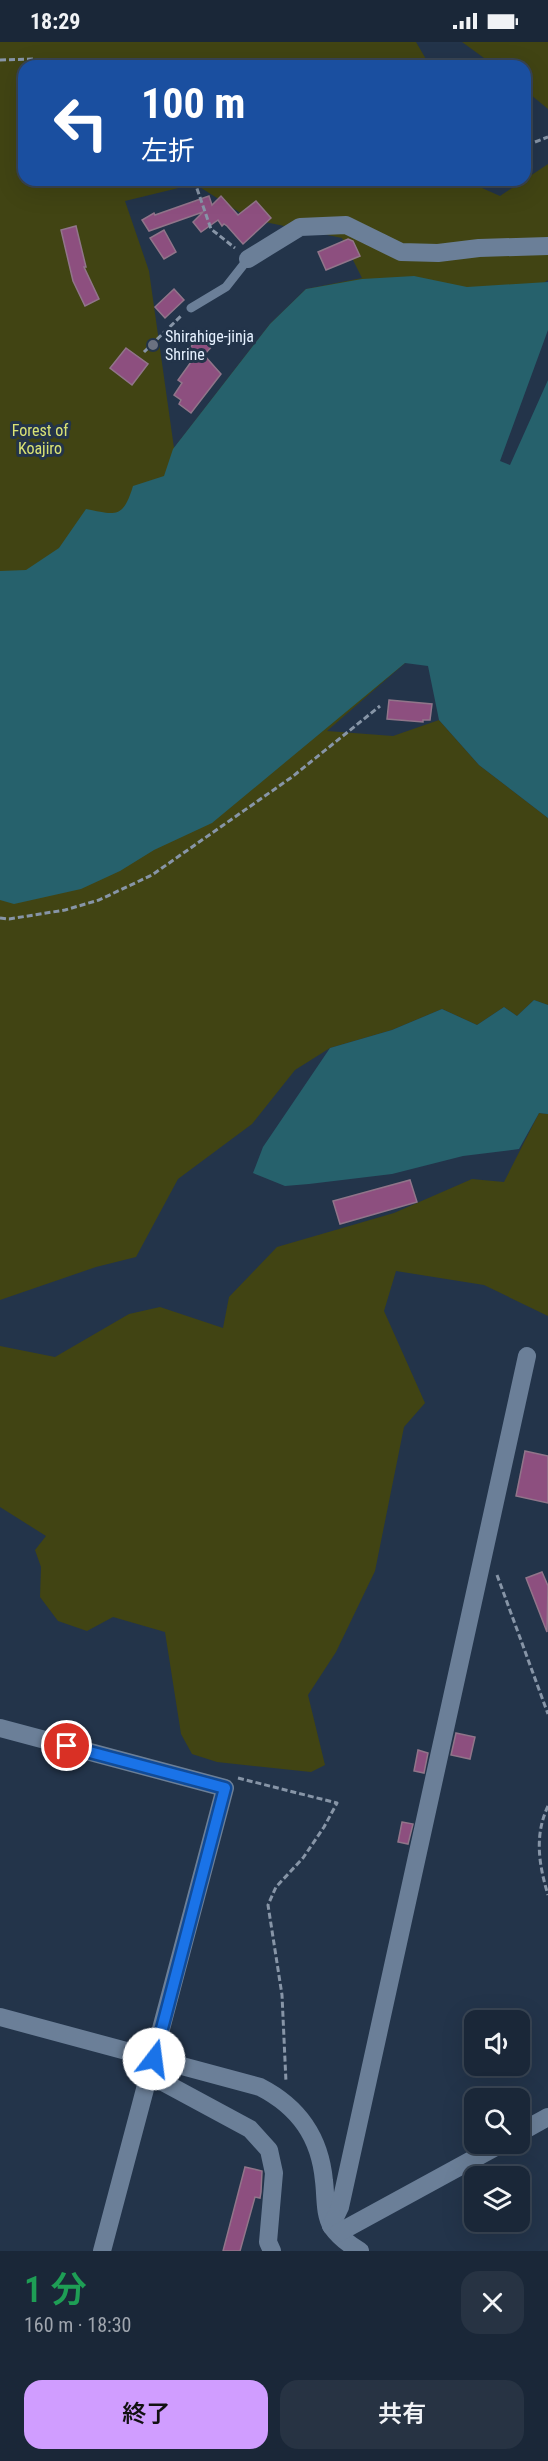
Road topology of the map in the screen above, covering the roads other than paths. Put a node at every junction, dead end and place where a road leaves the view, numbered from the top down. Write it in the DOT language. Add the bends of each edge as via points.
graph roads {
  1 [pos="548,246"];
  2 [pos="248,259"];
  3 [pos="191,308"];
  4 [pos="528,1356"];
  5 [pos="0,1728"];
  6 [pos="0,2018"];
  7 [pos="152,2067"];
  8 [pos="548,2117"];
  9 [pos="530,2127"];
  10 [pos="481,2154"];
  11 [pos="335,2229"];
  12 [pos="266,2248"];
  13 [pos="102,2251"];
  14 [pos="360,2251"];
  1 -- 2 [label="street" via="479,248 438,254 402,252 346,225 300,227"];
  2 -- 3 [label="lane" via="226,287"];
  4 -- 11 [label="street"];
  5 -- 7 [label="street" via="225,1788"];
  6 -- 7 [label="street"];
  7 -- 11 [label="street" via="260,2087 296,2111 318,2154"];
  7 -- 12 [label="street" via="250,2129 269,2150 274,2172"];
  7 -- 13 [label="street"];
  8 -- 9 [label="street"];
  10 -- 11 [label="street"];
  11 -- 14 [label="street"];
}
